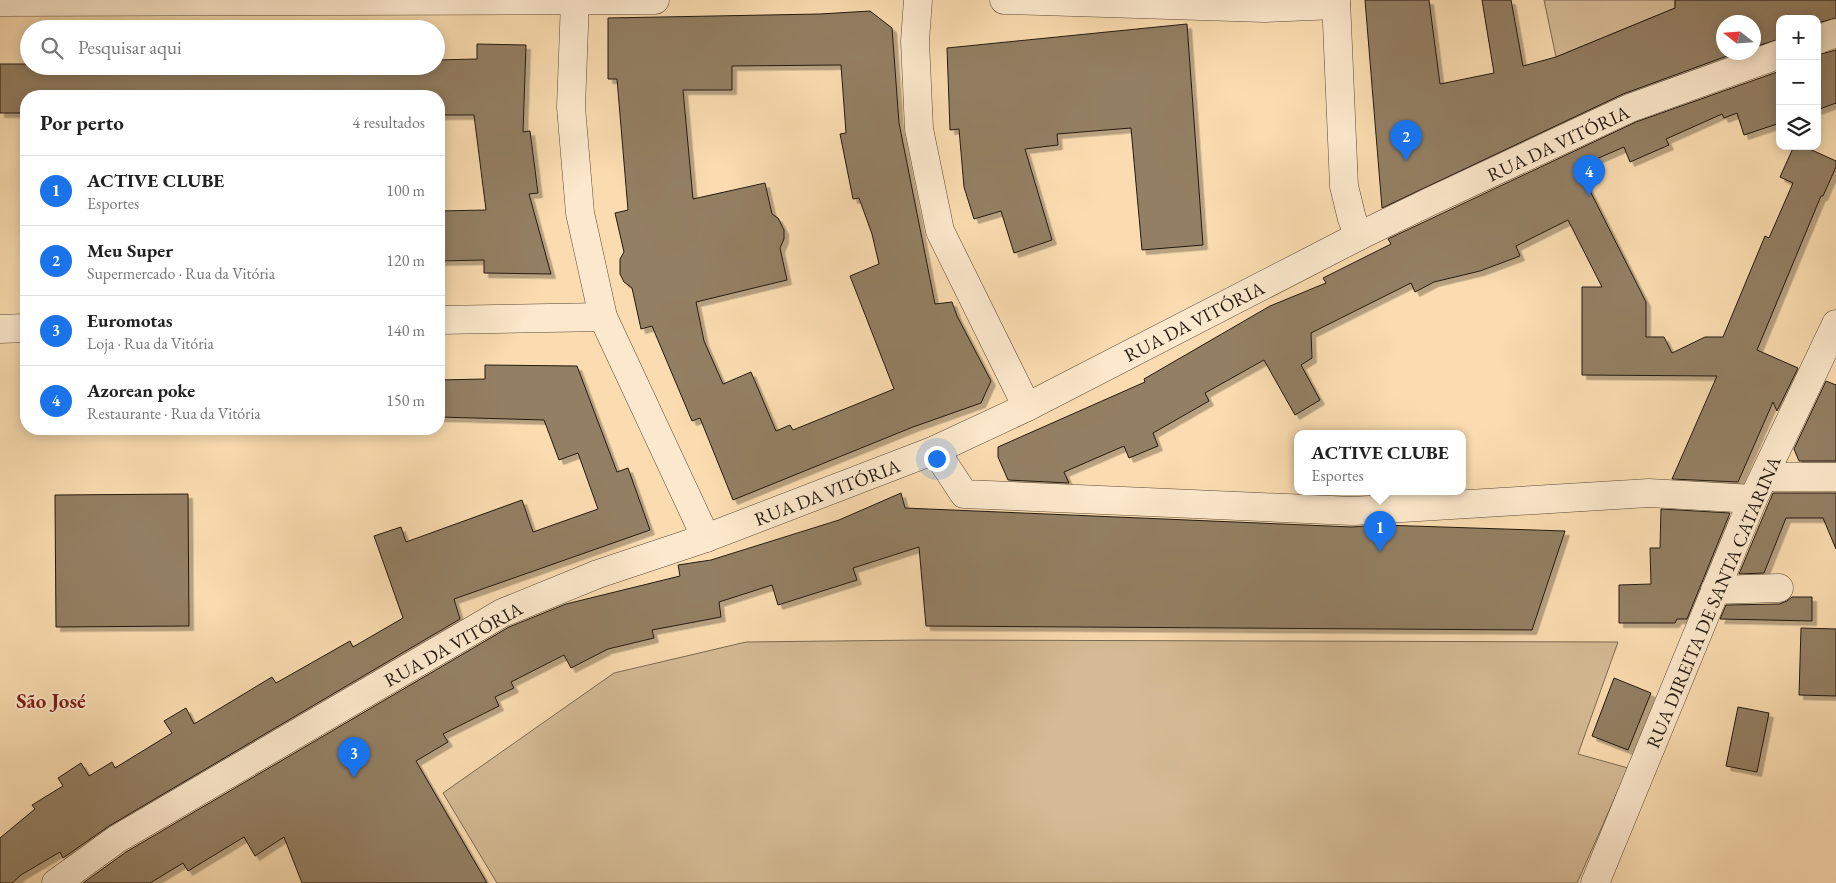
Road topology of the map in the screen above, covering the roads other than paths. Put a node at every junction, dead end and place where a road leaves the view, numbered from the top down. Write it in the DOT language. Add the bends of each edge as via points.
graph roads {
  1 [pos="655,0"];
  2 [pos="918,0"];
  3 [pos="1004,0"];
  4 [pos="575,1"];
  5 [pos="0,2"];
  6 [pos="1336,2"];
  7 [pos="1836,33"];
  8 [pos="1821,39"];
  9 [pos="1776,55"];
  10 [pos="1359,236"];
  11 [pos="603,317"];
  12 [pos="445,320"];
  13 [pos="1836,324"];
  14 [pos="20,328"];
  15 [pos="0,329"];
  16 [pos="1027,407"];
  17 [pos="935,450"];
  18 [pos="1836,477"];
  19 [pos="1759,488"];
  20 [pos="706,538"];
  21 [pos="1779,588"];
  22 [pos="1715,590"];
  23 [pos="56,883"];
  24 [pos="1595,883"];
  1 -- 4 [label="street"];
  2 -- 16 [label="street" via="915,41 919,129 940,231"];
  3 -- 6 [label="street" via="1265,8"];
  4 -- 5 [label="street"];
  4 -- 11 [label="street" via="571,107 580,213"];
  6 -- 10 [label="street" via="1344,186"];
  7 -- 8 [label="street"];
  9 -- 10 [label="street, RUA DA VITÓRIA" via="1630,108"];
  10 -- 16 [label="street, RUA DA VITÓRIA"];
  11 -- 12 [label="street"];
  11 -- 20 [label="street"];
  13 -- 19 [label="street, RUA DIREITA DE SANTA CATARINA"];
  14 -- 15 [label="street"];
  16 -- 17 [label="street, RUA DA VITÓRIA"];
  17 -- 19 [label="street" via="964,494 1353,511"];
  17 -- 20 [label="street, RUA DA VITÓRIA"];
  18 -- 19 [label="street"];
  19 -- 22 [label="street, RUA DIREITA DE SANTA CATARINA"];
  20 -- 23 [label="street, RUA DA VITÓRIA" via="598,574 502,613 117,839"];
  21 -- 22 [label="street"];
  22 -- 24 [label="street, RUA DIREITA DE SANTA CATARINA"];
}
